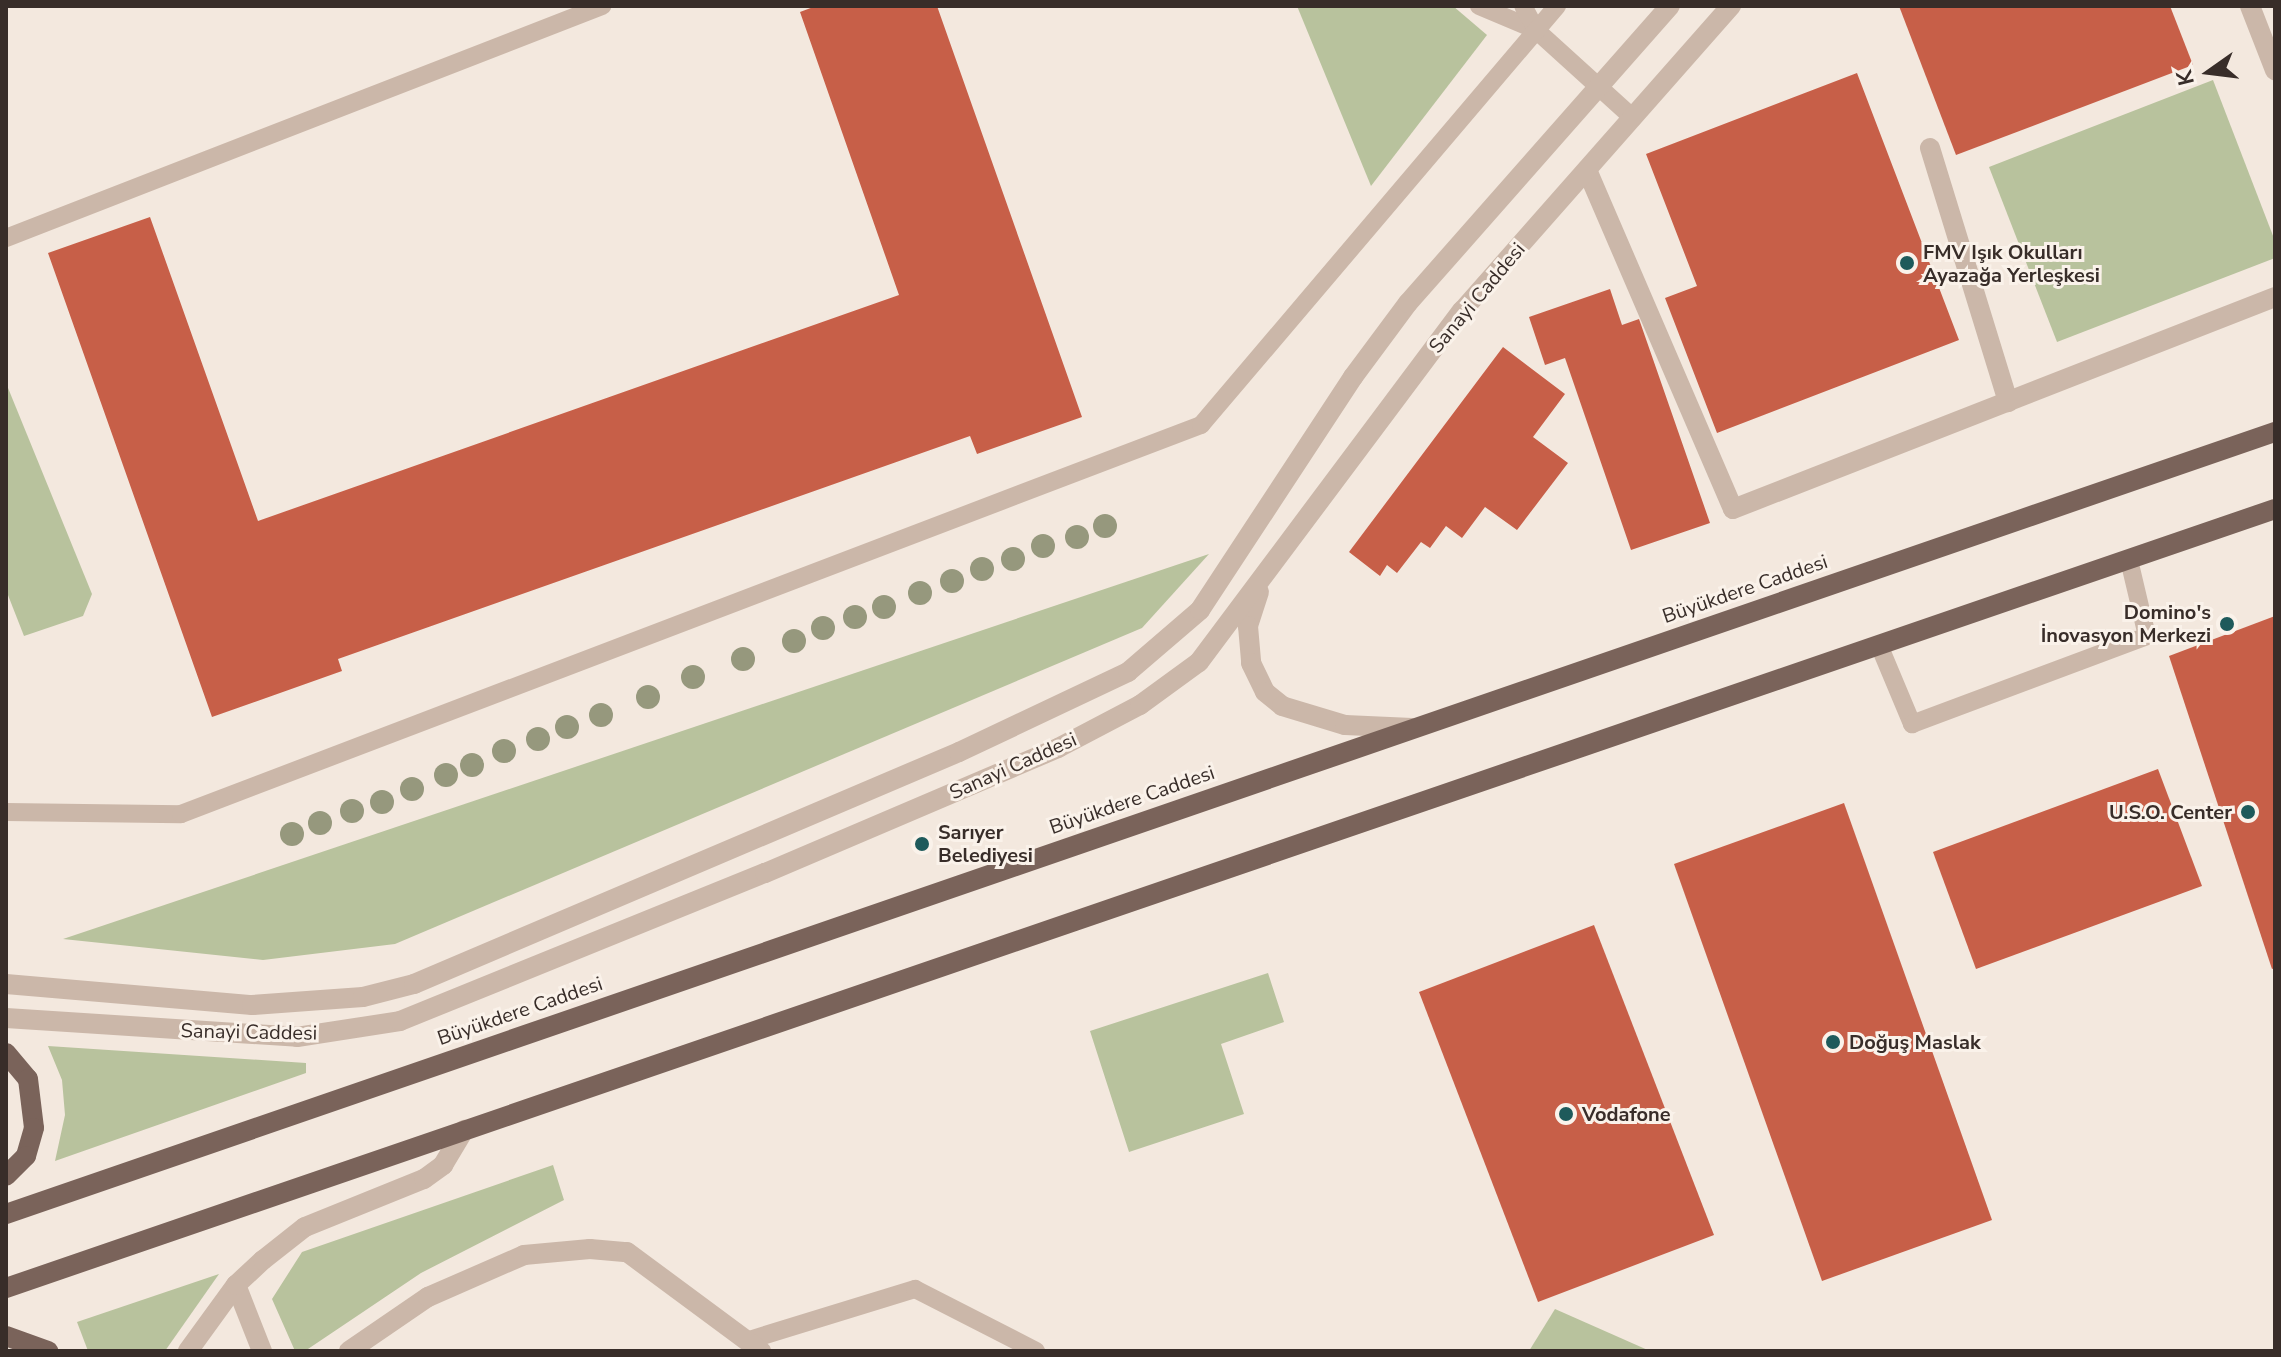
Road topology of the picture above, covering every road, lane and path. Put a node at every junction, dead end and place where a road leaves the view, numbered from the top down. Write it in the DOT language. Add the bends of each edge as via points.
graph roads {
  1 [pos="602,6"];
  2 [pos="1479,6"];
  3 [pos="1523,6"];
  4 [pos="1557,6"];
  5 [pos="1670,6"];
  6 [pos="1731,6"];
  7 [pos="2250,6"];
  8 [pos="1536,30"];
  9 [pos="2275,70"];
  10 [pos="1596,85"];
  11 [pos="1633,118"];
  12 [pos="1930,148"];
  13 [pos="1587,170"];
  14 [pos="6,238"];
  15 [pos="2275,297"];
  16 [pos="2008,402"];
  17 [pos="2275,432"];
  18 [pos="2275,509"];
  19 [pos="2129,560"];
  20 [pos="1265,576"];
  21 [pos="1879,645"];
  22 [pos="1412,728"];
  23 [pos="6,812"];
  24 [pos="6,984"];
  25 [pos="6,1018"];
  26 [pos="6,1053"];
  27 [pos="464,1130"];
  28 [pos="6,1176"];
  29 [pos="6,1214"];
  30 [pos="236,1285"];
  31 [pos="6,1288"];
  32 [pos="6,1336"];
  33 [pos="755,1346"];
  34 [pos="48,1351"];
  35 [pos="188,1351"];
  36 [pos="262,1351"];
  37 [pos="349,1351"];
  38 [pos="1036,1351"];
  1 -- 14 [label="lane"];
  2 -- 8 [label="lane"];
  3 -- 8 [label="lane"];
  4 -- 8 [label="lane"];
  5 -- 10 [label="street, Sanayi Caddesi"];
  6 -- 11 [label="street, Sanayi Caddesi"];
  7 -- 9 [label="street"];
  8 -- 10 [label="lane"];
  8 -- 23 [label="lane" via="1201,425 181,814"];
  10 -- 11 [label="lane"];
  10 -- 24 [label="street, Sanayi Caddesi" via="1408,303 1353,377 1200,610 1128,672 959,752 414,984 363,997 252,1005"];
  11 -- 13 [label="street, Sanayi Caddesi"];
  12 -- 16 [label="street"];
  13 -- 16 [label="street" via="1733,509"];
  13 -- 20 [label="street, Sanayi Caddesi" via="1462,311"];
  15 -- 16 [label="street"];
  17 -- 22 [label="main road, Büyükdere Caddesi"];
  18 -- 19 [label="main road"];
  19 -- 21 [label="main road"];
  19 -- 21 [label="lane" via="2147,636 1912,724"];
  20 -- 22 [label="street" via="1248,626 1251,663 1265,692 1282,706 1319,719"];
  20 -- 25 [label="street, Sanayi Caddesi" via="1199,662 1102,727 445,1005 388,1024 297,1037"];
  21 -- 27 [label="main road"];
  22 -- 29 [label="main road, Büyükdere Caddesi"];
  26 -- 28 [label="main road" via="28,1079 34,1128 26,1156"];
  27 -- 30 [label="street" via="443,1165 424,1179 305,1227"];
  27 -- 31 [label="main road"];
  30 -- 35 [label="street"];
  30 -- 36 [label="street"];
  32 -- 34 [label="main road"];
  33 -- 37 [label="street" via="627,1252 590,1249 524,1255 428,1297"];
  33 -- 38 [label="lane" via="915,1289"];
}
